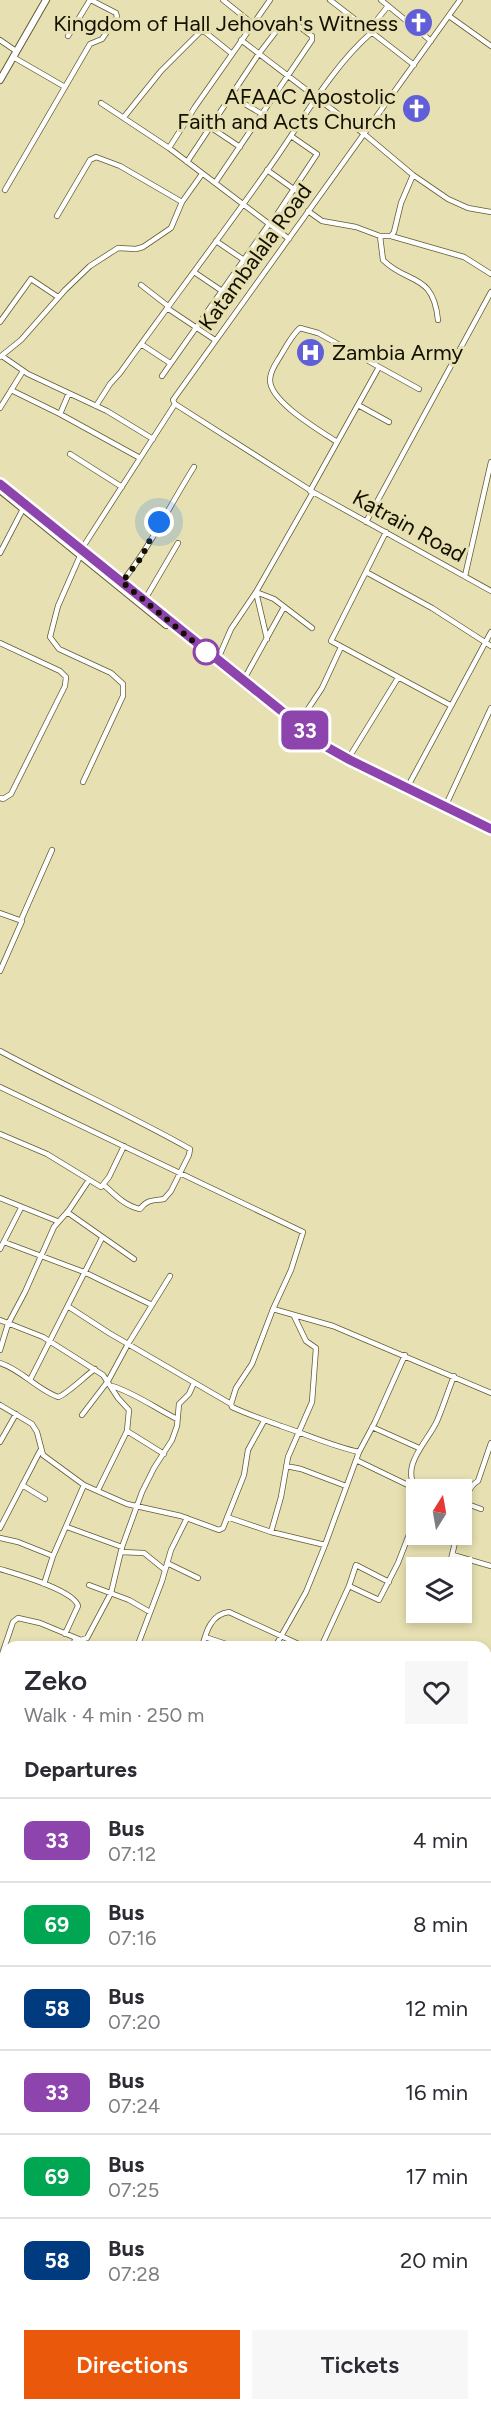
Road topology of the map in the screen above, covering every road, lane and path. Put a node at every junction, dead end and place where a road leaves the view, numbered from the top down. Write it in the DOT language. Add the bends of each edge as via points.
graph roads {
  1 [pos="46,0"];
  2 [pos="91,0"];
  3 [pos="223,0"];
  4 [pos="270,0"];
  5 [pos="330,0"];
  6 [pos="381,0"];
  7 [pos="460,0"];
  8 [pos="338,2"];
  9 [pos="388,6"];
  10 [pos="449,15"];
  11 [pos="253,24"];
  12 [pos="370,32"];
  13 [pos="68,36"];
  14 [pos="0,40"];
  15 [pos="241,40"];
  16 [pos="431,41"];
  17 [pos="491,46"];
  18 [pos="231,53"];
  19 [pos="15,54"];
  20 [pos="258,55"];
  21 [pos="414,65"];
  22 [pos="288,77"];
  23 [pos="0,80"];
  24 [pos="65,87"];
  25 [pos="231,96"];
  26 [pos="317,98"];
  27 [pos="101,104"];
  28 [pos="262,114"];
  29 [pos="124,117"];
  30 [pos="210,127"];
  31 [pos="363,133"];
  32 [pos="291,136"];
  33 [pos="240,147"];
  34 [pos="169,148"];
  35 [pos="187,162"];
  36 [pos="267,170"];
  37 [pos="202,174"];
  38 [pos="413,175"];
  39 [pos="215,183"];
  40 [pos="5,190"];
  41 [pos="295,190"];
  42 [pos="182,202"];
  43 [pos="243,205"];
  44 [pos="308,211"];
  45 [pos="491,212"];
  46 [pos="57,216"];
  47 [pos="270,225"];
  48 [pos="380,236"];
  49 [pos="391,236"];
  50 [pos="289,239"];
  51 [pos="216,241"];
  52 [pos="244,260"];
  53 [pos="194,272"];
  54 [pos="491,274"];
  55 [pos="141,285"];
  56 [pos="222,291"];
  57 [pos="491,292"];
  58 [pos="58,297"];
  59 [pos="168,307"];
  60 [pos="438,320"];
  61 [pos="0,322"];
  62 [pos="195,328"];
  63 [pos="215,340"];
  64 [pos="141,344"];
  65 [pos="1,357"];
  66 [pos="170,363"];
  67 [pos="379,367"];
  68 [pos="23,371"];
  69 [pos="162,376"];
  70 [pos="419,389"];
  71 [pos="11,390"];
  72 [pos="69,393"];
  73 [pos="175,405"];
  74 [pos="357,405"];
  75 [pos="96,406"];
  76 [pos="0,408"];
  77 [pos="60,414"];
  78 [pos="389,422"];
  79 [pos="153,438"];
  80 [pos="338,442"];
  81 [pos="70,454"];
  82 [pos="140,458"];
  83 [pos="491,462"];
  84 [pos="194,467"];
  85 [pos="0,484"];
  86 [pos="122,487"];
  87 [pos="0,490"];
  88 [pos="312,492"];
  89 [pos="23,509"];
  90 [pos="366,522"];
  91 [pos="386,532"];
  92 [pos="178,543"];
  93 [pos="0,553"];
  94 [pos="80,553"];
  95 [pos="366,572"];
  96 [pos="465,576"];
  97 [pos="122,582"];
  98 [pos="491,591"];
  99 [pos="256,592"];
  100 [pos="144,601"];
  101 [pos="284,607"];
  102 [pos="312,628"];
  103 [pos="491,632"];
  104 [pos="267,639"];
  105 [pos="484,642"];
  106 [pos="0,643"];
  107 [pos="491,646"];
  108 [pos="341,647"];
  109 [pos="217,661"];
  110 [pos="398,678"];
  111 [pos="243,681"];
  112 [pos="450,705"];
  113 [pos="491,708"];
  114 [pos="298,724"];
  115 [pos="348,759"];
  116 [pos="83,782"];
  117 [pos="407,788"];
  118 [pos="0,798"];
  119 [pos="445,807"];
  120 [pos="491,831"];
  121 [pos="52,850"];
  122 [pos="0,913"];
  123 [pos="21,920"];
  124 [pos="0,971"];
  125 [pos="0,1051"];
  126 [pos="0,1087"];
  127 [pos="0,1134"];
  128 [pos="124,1146"];
  129 [pos="180,1173"];
  130 [pos="89,1180"];
  131 [pos="104,1185"];
  132 [pos="0,1198"];
  133 [pos="21,1208"];
  134 [pos="67,1212"];
  135 [pos="57,1221"];
  136 [pos="102,1238"];
  137 [pos="4,1242"];
  138 [pos="0,1249"];
  139 [pos="41,1257"];
  140 [pos="135,1258"];
  141 [pos="84,1272"];
  142 [pos="170,1276"];
  143 [pos="152,1305"];
  144 [pos="69,1307"];
  145 [pos="273,1309"];
  146 [pos="294,1316"];
  147 [pos="0,1320"];
  148 [pos="8,1324"];
  149 [pos="49,1342"];
  150 [pos="128,1344"];
  151 [pos="0,1350"];
  152 [pos="405,1355"];
  153 [pos="0,1363"];
  154 [pos="95,1370"];
  155 [pos="454,1376"];
  156 [pos="30,1380"];
  157 [pos="110,1383"];
  158 [pos="194,1383"];
  159 [pos="491,1393"];
  160 [pos="231,1404"];
  161 [pos="0,1405"];
  162 [pos="16,1414"];
  163 [pos="82,1415"];
  164 [pos="177,1419"];
  165 [pos="264,1421"];
  166 [pos="372,1427"];
  167 [pos="127,1431"];
  168 [pos="298,1432"];
  169 [pos="0,1442"];
  170 [pos="491,1443"];
  171 [pos="419,1448"];
  172 [pos="40,1451"];
  173 [pos="359,1452"];
  174 [pos="164,1454"];
  175 [pos="356,1460"];
  176 [pos="286,1466"];
  177 [pos="412,1479"];
  178 [pos="472,1484"];
  179 [pos="22,1485"];
  180 [pos="84,1485"];
  181 [pos="406,1485"];
  182 [pos="346,1486"];
  183 [pos="98,1490"];
  184 [pos="45,1499"];
  185 [pos="472,1505"];
  186 [pos="136,1507"];
  187 [pos="481,1509"];
  188 [pos="227,1517"];
  189 [pos="187,1518"];
  190 [pos="67,1527"];
  191 [pos="0,1528"];
  192 [pos="271,1532"];
  193 [pos="0,1538"];
  194 [pos="406,1541"];
  195 [pos="325,1545"];
  196 [pos="455,1545"];
  197 [pos="121,1549"];
  198 [pos="453,1555"];
  199 [pos="53,1556"];
  200 [pos="167,1563"];
  201 [pos="491,1566"];
  202 [pos="0,1569"];
  203 [pos="165,1570"];
  204 [pos="198,1578"];
  205 [pos="389,1582"];
  206 [pos="44,1584"];
  207 [pos="89,1585"];
  208 [pos="349,1586"];
  209 [pos="111,1593"];
  210 [pos="150,1612"];
  211 [pos="65,1634"];
  212 [pos="205,1636"];
  213 [pos="281,1636"];
  214 [pos="76,1638"];
  215 [pos="6,1641"];
  216 [pos="75,1641"];
  217 [pos="139,1641"];
  218 [pos="204,1641"];
  219 [pos="219,1641"];
  220 [pos="278,1641"];
  221 [pos="292,1641"];
  222 [pos="324,1641"];
  1 -- 19 [label="main road"];
  2 -- 13 [label="street"];
  2 -- 24 [label="street" via="117,17 102,39 90,44"];
  3 -- 11 [label="street"];
  4 -- 11 [label="street"];
  5 -- 8 [label="street"];
  6 -- 9 [label="street"];
  7 -- 10 [label="street, Katambalala Road"];
  8 -- 12 [label="street"];
  9 -- 12 [label="street"];
  9 -- 16 [label="street"];
  10 -- 16 [label="street, Katambalala Road"];
  10 -- 17 [label="street"];
  11 -- 15 [label="street"];
  12 -- 21 [label="street"];
  12 -- 26 [label="street"];
  14 -- 19 [label="street"];
  15 -- 18 [label="street"];
  15 -- 20 [label="street"];
  16 -- 21 [label="street, Katambalala Road"];
  18 -- 29 [label="street" via="200,32 153,80"];
  18 -- 34 [label="street"];
  19 -- 23 [label="main road"];
  19 -- 24 [label="street"];
  20 -- 22 [label="street"];
  20 -- 22 [label="street" via="287,19 312,36"];
  20 -- 25 [label="street"];
  21 -- 31 [label="street, Katambalala Road"];
  22 -- 26 [label="street"];
  22 -- 28 [label="street"];
  24 -- 40 [label="street"];
  25 -- 28 [label="street"];
  25 -- 30 [label="street"];
  26 -- 31 [label="street"];
  26 -- 32 [label="street"];
  27 -- 29 [label="street"];
  28 -- 33 [label="street"];
  29 -- 34 [label="street"];
  30 -- 33 [label="street"];
  30 -- 35 [label="street"];
  31 -- 38 [label="street"];
  31 -- 44 [label="street, Katambalala Road"];
  32 -- 36 [label="street"];
  32 -- 41 [label="street" via="317,154"];
  33 -- 39 [label="street"];
  34 -- 35 [label="street"];
  35 -- 37 [label="street"];
  36 -- 41 [label="street"];
  36 -- 43 [label="street"];
  37 -- 39 [label="street"];
  37 -- 42 [label="street"];
  38 -- 45 [label="street" via="456,203"];
  38 -- 49 [label="street"];
  39 -- 43 [label="street"];
  41 -- 47 [label="street"];
  42 -- 46 [label="street" via="99,156 92,157"];
  42 -- 58 [label="street" via="171,228 164,234 143,247 109,252"];
  43 -- 47 [label="street"];
  43 -- 51 [label="street"];
  44 -- 48 [label="street" via="322,221 356,226"];
  44 -- 50 [label="street, Katambalala Road"];
  47 -- 50 [label="street"];
  47 -- 52 [label="street"];
  48 -- 49 [label="street"];
  48 -- 60 [label="street" via="383,260 424,286 436,302"];
  49 -- 54 [label="street" via="464,257"];
  50 -- 63 [label="street, Katambalala Road"];
  51 -- 52 [label="street"];
  51 -- 53 [label="street"];
  52 -- 56 [label="street"];
  53 -- 56 [label="street"];
  53 -- 59 [label="street"];
  55 -- 59 [label="street"];
  56 -- 62 [label="street"];
  57 -- 90 [label="street"];
  58 -- 61 [label="street" via="31,279"];
  58 -- 65 [label="street"];
  59 -- 62 [label="street"];
  59 -- 64 [label="street"];
  62 -- 63 [label="street"];
  62 -- 66 [label="street"];
  63 -- 73 [label="street, Katambalala Road" via="174,398"];
  64 -- 66 [label="street"];
  64 -- 75 [label="street"];
  65 -- 68 [label="street"];
  66 -- 69 [label="street"];
  67 -- 70 [label="street"];
  67 -- 74 [label="street"];
  67 -- 80 [label="street" via="318,333 300,328 272,370 272,389 278,396 299,416"];
  68 -- 71 [label="street"];
  68 -- 72 [label="street"];
  71 -- 76 [label="street"];
  71 -- 77 [label="street"];
  72 -- 75 [label="street"];
  72 -- 77 [label="street"];
  73 -- 79 [label="street, Katambalala Road"];
  73 -- 88 [label="street"];
  74 -- 78 [label="street"];
  74 -- 80 [label="street"];
  75 -- 79 [label="street"];
  77 -- 82 [label="street"];
  79 -- 82 [label="street, Katambalala Road"];
  80 -- 88 [label="street"];
  81 -- 86 [label="street"];
  82 -- 86 [label="street, Katambalala Road"];
  83 -- 96 [label="street"];
  84 -- 97 [label="street" via="141,558"];
  85 -- 94 [label="main road"];
  86 -- 94 [label="street, Katambalala Road"];
  87 -- 89 [label="main road"];
  88 -- 90 [label="street, Katrain Road"];
  88 -- 99 [label="street"];
  89 -- 93 [label="street"];
  89 -- 94 [label="main road"];
  90 -- 91 [label="street, Katrain Road"];
  91 -- 95 [label="street"];
  91 -- 96 [label="street, Katrain Road"];
  92 -- 100 [label="street"];
  94 -- 97 [label="main road"];
  94 -- 116 [label="street, Katambalala Road" via="50,637 59,649 111,673 123,684 123,696"];
  94 -- 120 [label="main road" via="323,748"];
  95 -- 105 [label="street"];
  95 -- 108 [label="street" via="331,640"];
  96 -- 98 [label="street, Katrain Road"];
  97 -- 100 [label="main road"];
  99 -- 101 [label="street"];
  99 -- 104 [label="street"];
  99 -- 109 [label="street" via="231,629"];
  100 -- 109 [label="main road"];
  101 -- 102 [label="street"];
  101 -- 104 [label="street"];
  103 -- 105 [label="street"];
  104 -- 111 [label="street"];
  105 -- 107 [label="street"];
  105 -- 112 [label="street"];
  106 -- 118 [label="street" via="66,677 11,794"];
  108 -- 110 [label="street"];
  108 -- 114 [label="street" via="322,688"];
  109 -- 111 [label="main road"];
  110 -- 112 [label="street"];
  110 -- 115 [label="street"];
  111 -- 114 [label="main road"];
  112 -- 117 [label="street"];
  113 -- 119 [label="street"];
  114 -- 115 [label="main road"];
  115 -- 117 [label="main road"];
  117 -- 119 [label="main road"];
  119 -- 120 [label="main road"];
  121 -- 123 [label="street"];
  122 -- 123 [label="street"];
  123 -- 124 [label="street"];
  125 -- 129 [label="street" via="190,1149"];
  126 -- 128 [label="street"];
  127 -- 130 [label="street" via="46,1154"];
  128 -- 129 [label="street"];
  128 -- 131 [label="street"];
  129 -- 131 [label="street" via="164,1198 147,1200 140,1209 118,1199"];
  129 -- 145 [label="street" via="303,1232"];
  130 -- 131 [label="street"];
  130 -- 134 [label="street"];
  132 -- 133 [label="street"];
  133 -- 135 [label="street"];
  133 -- 137 [label="street"];
  134 -- 135 [label="street"];
  134 -- 136 [label="street"];
  135 -- 139 [label="street"];
  136 -- 140 [label="street"];
  136 -- 141 [label="street"];
  137 -- 138 [label="street"];
  137 -- 139 [label="street"];
  139 -- 141 [label="street"];
  139 -- 148 [label="street"];
  141 -- 143 [label="street"];
  141 -- 144 [label="street"];
  142 -- 143 [label="street"];
  143 -- 150 [label="street"];
  144 -- 149 [label="street"];
  144 -- 150 [label="street"];
  145 -- 146 [label="street"];
  145 -- 160 [label="street" via="252,1364 236,1388"];
  146 -- 152 [label="street" via="321,1321"];
  146 -- 168 [label="street" via="306,1341 316,1348 312,1402"];
  147 -- 148 [label="street"];
  148 -- 149 [label="street"];
  148 -- 151 [label="street"];
  149 -- 154 [label="street"];
  149 -- 156 [label="street"];
  150 -- 157 [label="street"];
  150 -- 158 [label="street"];
  152 -- 155 [label="street"];
  152 -- 166 [label="street"];
  153 -- 156 [label="street"];
  154 -- 156 [label="street" via="62,1396 50,1395"];
  154 -- 157 [label="street"];
  155 -- 159 [label="street"];
  155 -- 171 [label="street" via="430,1435"];
  157 -- 163 [label="street"];
  157 -- 164 [label="street"];
  157 -- 167 [label="street" via="129,1410"];
  158 -- 160 [label="street"];
  158 -- 164 [label="street" via="179,1404"];
  160 -- 165 [label="street"];
  161 -- 162 [label="street"];
  162 -- 169 [label="street"];
  162 -- 172 [label="street" via="35,1429"];
  164 -- 174 [label="street"];
  165 -- 168 [label="street"];
  165 -- 188 [label="street" via="248,1450 244,1475"];
  166 -- 171 [label="street"];
  166 -- 173 [label="street"];
  167 -- 174 [label="street"];
  167 -- 183 [label="street"];
  168 -- 173 [label="street"];
  168 -- 176 [label="street"];
  170 -- 178 [label="street" via="478,1481"];
  171 -- 177 [label="street" via="411,1469"];
  172 -- 179 [label="street"];
  172 -- 180 [label="street"];
  173 -- 175 [label="street"];
  174 -- 186 [label="street" via="150,1474"];
  175 -- 181 [label="street"];
  175 -- 182 [label="street"];
  176 -- 182 [label="street"];
  176 -- 192 [label="street"];
  179 -- 184 [label="street"];
  179 -- 191 [label="street"];
  180 -- 183 [label="street"];
  180 -- 190 [label="street"];
  182 -- 195 [label="street"];
  183 -- 186 [label="street"];
  185 -- 187 [label="street"];
  186 -- 189 [label="street"];
  186 -- 197 [label="street"];
  188 -- 189 [label="street" via="221,1530"];
  188 -- 192 [label="street"];
  189 -- 200 [label="street"];
  190 -- 197 [label="street"];
  190 -- 199 [label="street"];
  192 -- 195 [label="street"];
  193 -- 199 [label="street"];
  194 -- 205 [label="street"];
  195 -- 213 [label="street" via="306,1592"];
  196 -- 198 [label="street"];
  197 -- 203 [label="street" via="144,1553"];
  197 -- 209 [label="street"];
  198 -- 201 [label="street"];
  199 -- 206 [label="street"];
  200 -- 203 [label="street"];
  200 -- 204 [label="street"];
  202 -- 206 [label="street"];
  203 -- 210 [label="street"];
  205 -- 208 [label="street" via="378,1600"];
  205 -- 208 [label="street" via="356,1565"];
  206 -- 211 [label="street" via="78,1603"];
  207 -- 209 [label="street"];
  208 -- 222 [label="street"];
  209 -- 210 [label="street"];
  209 -- 214 [label="street" via="87,1638"];
  210 -- 217 [label="street"];
  211 -- 214 [label="street"];
  211 -- 215 [label="street" via="18,1618"];
  212 -- 213 [label="street" via="217,1615 229,1612"];
  212 -- 218 [label="street"];
  212 -- 219 [label="street"];
  213 -- 220 [label="street"];
  213 -- 221 [label="street"];
  214 -- 216 [label="street"];
}
